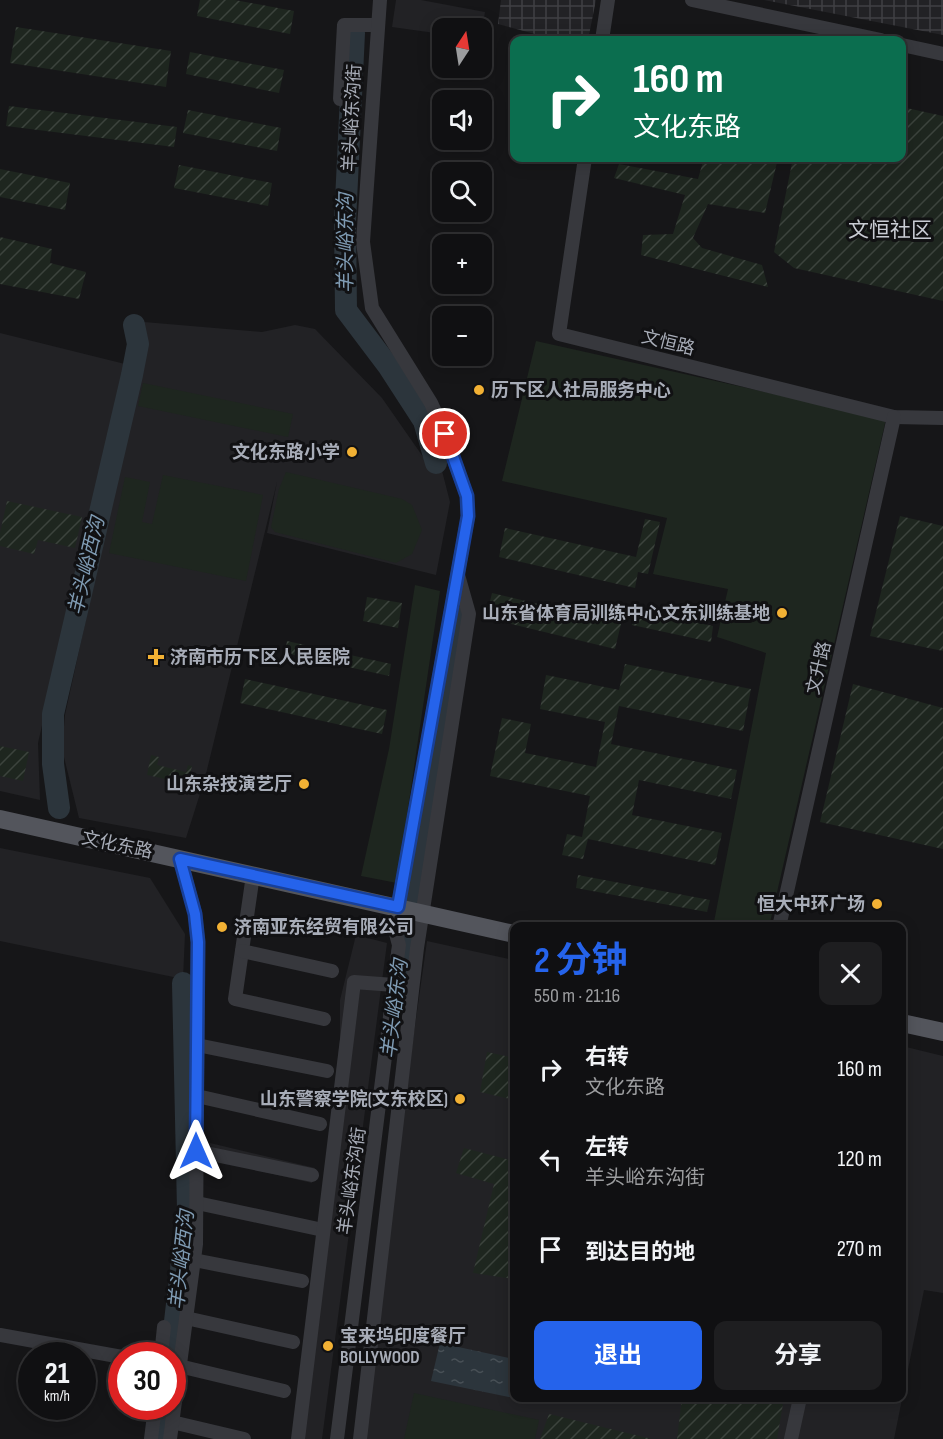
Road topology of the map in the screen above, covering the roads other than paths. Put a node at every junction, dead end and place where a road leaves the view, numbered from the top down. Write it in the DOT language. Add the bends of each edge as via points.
graph roads {
  1 [pos="380,0"];
  2 [pos="608,0"];
  3 [pos="692,0"];
  4 [pos="376,25"];
  5 [pos="603,36"];
  6 [pos="862,36"];
  7 [pos="906,46"];
  8 [pos="943,54"];
  9 [pos="340,99"];
  10 [pos="584,162"];
  11 [pos="894,417"];
  12 [pos="943,418"];
  13 [pos="457,573"];
  14 [pos="0,819"];
  15 [pos="180,859"];
  16 [pos="254,875"];
  17 [pos="398,907"];
  18 [pos="422,913"];
  19 [pos="780,922"];
  20 [pos="510,933"];
  21 [pos="242,951"];
  22 [pos="332,971"];
  23 [pos="394,985"];
  24 [pos="324,1018"];
  25 [pos="906,1024"];
  26 [pos="943,1032"];
  27 [pos="197,1045"];
  28 [pos="327,1071"];
  29 [pos="197,1096"];
  30 [pos="320,1124"];
  31 [pos="196,1151"];
  32 [pos="312,1175"];
  33 [pos="196,1203"];
  34 [pos="323,1230"];
  35 [pos="194,1260"];
  36 [pos="302,1281"];
  37 [pos="186,1318"];
  38 [pos="164,1328"];
  39 [pos="0,1335"];
  40 [pos="162,1342"];
  41 [pos="182,1342"];
  42 [pos="293,1342"];
  43 [pos="108,1354"];
  44 [pos="186,1368"];
  45 [pos="284,1391"];
  46 [pos="799,1402"];
  47 [pos="153,1420"];
  48 [pos="172,1422"];
  49 [pos="337,1435"];
  50 [pos="360,1437"];
  51 [pos="151,1439"];
  52 [pos="170,1439"];
  53 [pos="244,1439"];
  54 [pos="298,1439"];
  55 [pos="791,1439"];
  1 -- 4 [label="street, 羊头峪东沟街"];
  2 -- 5 [label="street"];
  3 -- 6 [label="street"];
  4 -- 9 [label="street" via="344,25"];
  4 -- 13 [label="street, 羊头峪东沟街" via="363,242 372,308 431,403 467,496 468,516"];
  7 -- 8 [label="street"];
  10 -- 11 [label="street, 文恒路" via="560,334"];
  11 -- 12 [label="street, 文恒路"];
  11 -- 19 [label="street, 文升路"];
  13 -- 17 [label="street, 羊头峪东沟街"];
  13 -- 18 [label="street, 羊头峪东沟街" via="469,614"];
  14 -- 15 [label="main road, 文化东路"];
  15 -- 16 [label="main road, 文化东路"];
  15 -- 27 [label="street" via="195,914 198,942"];
  16 -- 17 [label="main road, 文化东路"];
  16 -- 21 [label="street"];
  17 -- 18 [label="main road, 文化东路"];
  17 -- 23 [label="street, 羊头峪东沟街"];
  18 -- 20 [label="main road, 文化东路"];
  18 -- 50 [label="street, 羊头峪东沟街"];
  21 -- 22 [label="street"];
  21 -- 24 [label="street" via="235,999"];
  23 -- 34 [label="street" via="354,982"];
  23 -- 49 [label="street, 羊头峪东沟街"];
  25 -- 26 [label="main road"];
  27 -- 28 [label="street"];
  27 -- 29 [label="street"];
  29 -- 30 [label="street"];
  29 -- 31 [label="street"];
  31 -- 32 [label="street"];
  31 -- 33 [label="street"];
  33 -- 34 [label="street"];
  33 -- 35 [label="street"];
  34 -- 54 [label="street"];
  35 -- 36 [label="street"];
  35 -- 37 [label="street"];
  37 -- 41 [label="street"];
  37 -- 42 [label="street"];
  38 -- 40 [label="street"];
  39 -- 43 [label="street"];
  44 -- 45 [label="street"];
  46 -- 55 [label="street"];
  47 -- 51 [label="street"];
  48 -- 52 [label="street"];
  48 -- 53 [label="street"];
  49 -- 50 [label="street"];
}
